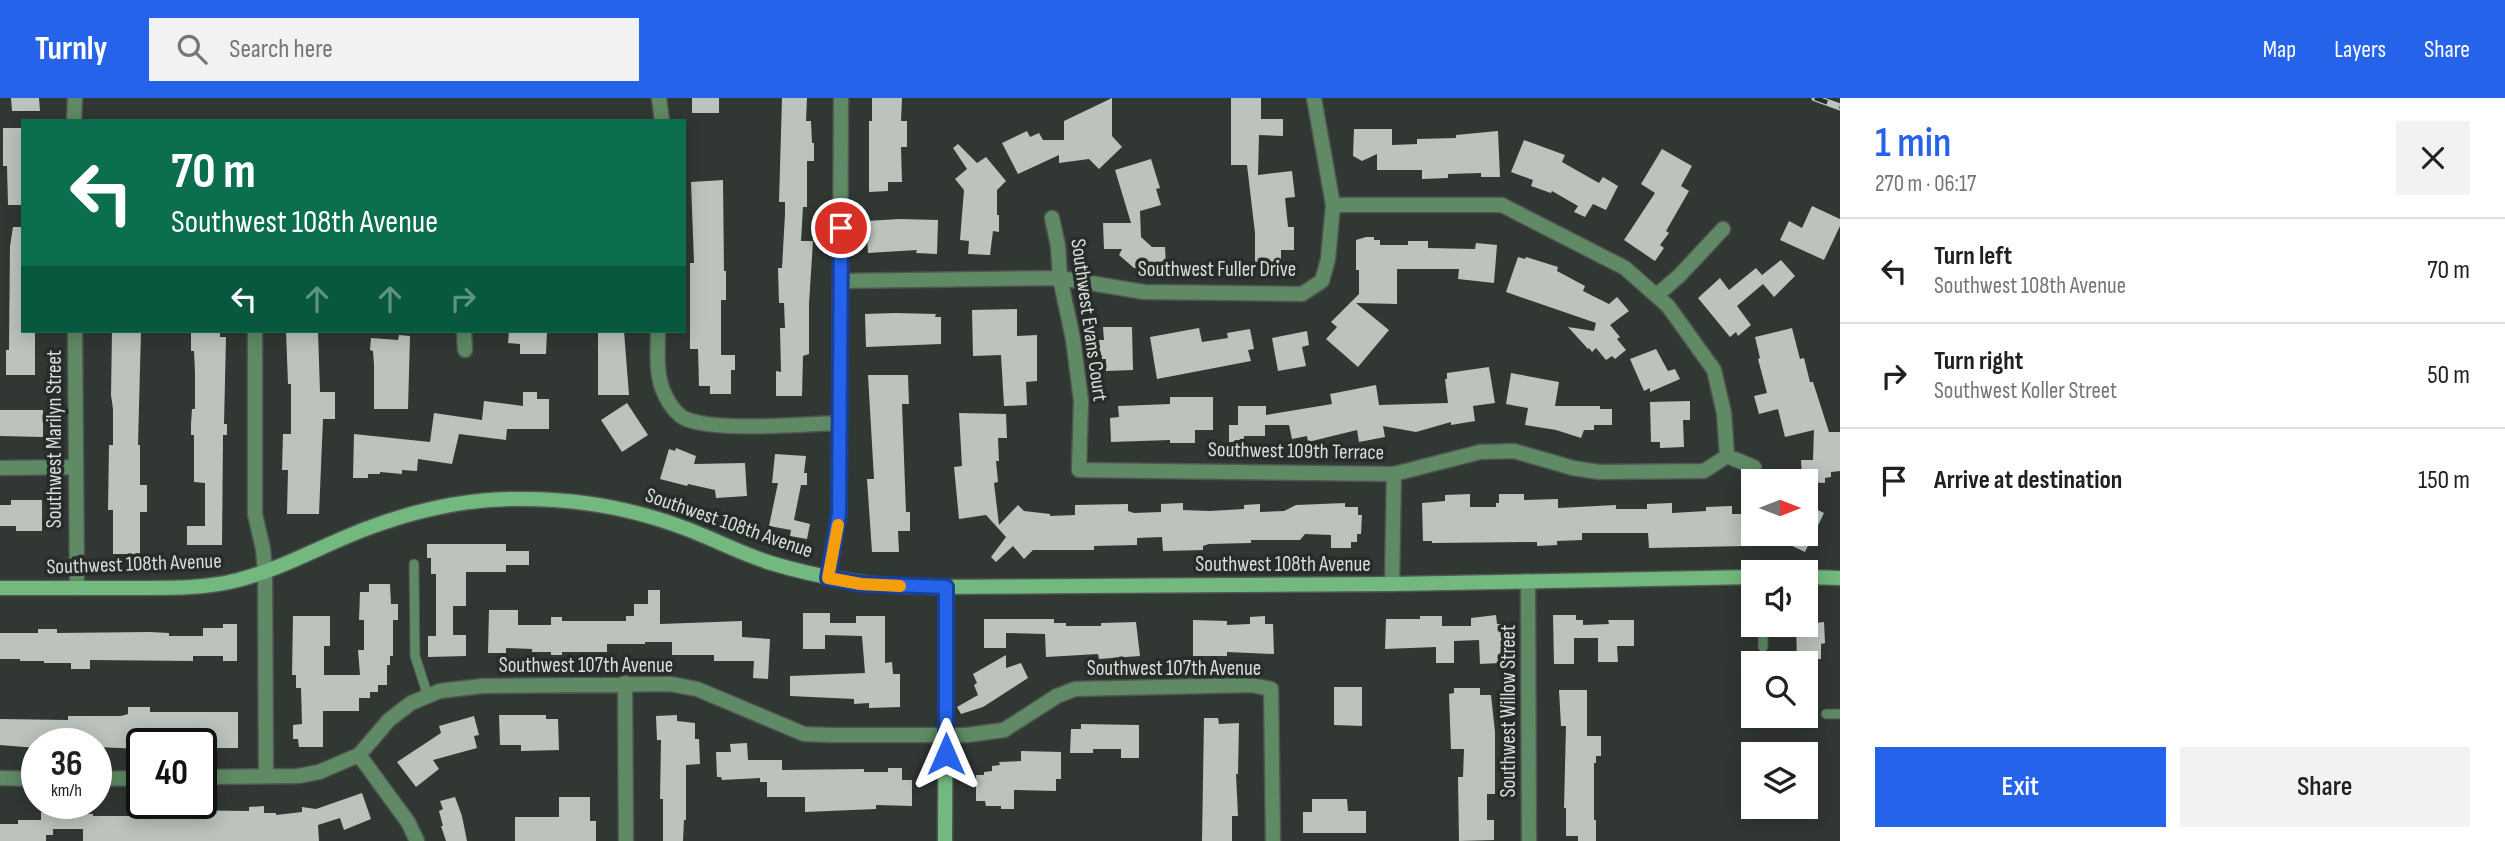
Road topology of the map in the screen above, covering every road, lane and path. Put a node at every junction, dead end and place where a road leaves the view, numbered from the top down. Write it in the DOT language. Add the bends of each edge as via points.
graph roads {
  1 [pos="75,98"];
  2 [pos="659,98"];
  3 [pos="841,98"];
  4 [pos="1314,98"];
  5 [pos="74,119"];
  6 [pos="662,119"];
  7 [pos="1333,205"];
  8 [pos="1052,218"];
  9 [pos="1723,229"];
  10 [pos="1060,278"];
  11 [pos="841,281"];
  12 [pos="1657,295"];
  13 [pos="75,333"];
  14 [pos="255,333"];
  15 [pos="464,333"];
  16 [pos="658,333"];
  17 [pos="465,350"];
  18 [pos="838,423"];
  19 [pos="1727,456"];
  20 [pos="74,467"];
  21 [pos="1754,467"];
  22 [pos="0,468"];
  23 [pos="1079,470"];
  24 [pos="1394,474"];
  25 [pos="414,564"];
  26 [pos="265,571"];
  27 [pos="1741,577"];
  28 [pos="1818,577"];
  29 [pos="828,578"];
  30 [pos="1840,578"];
  31 [pos="1528,581"];
  32 [pos="1392,584"];
  33 [pos="946,587"];
  34 [pos="0,588"];
  35 [pos="77,588"];
  36 [pos="1763,637"];
  37 [pos="1763,647"];
  38 [pos="625,683"];
  39 [pos="428,696"];
  40 [pos="1826,714"];
  41 [pos="1840,714"];
  42 [pos="946,735"];
  43 [pos="359,755"];
  44 [pos="266,776"];
  45 [pos="217,777"];
  46 [pos="0,778"];
  47 [pos="21,779"];
  48 [pos="417,841"];
  49 [pos="626,841"];
  50 [pos="945,841"];
  51 [pos="1273,841"];
  52 [pos="1530,841"];
  1 -- 5 [label="street"];
  2 -- 6 [label="street"];
  3 -- 11 [label="street"];
  4 -- 7 [label="street, Southwest Fuller Drive"];
  7 -- 10 [label="street, Southwest Fuller Drive" via="1322,281 1303,294 1144,292"];
  7 -- 12 [label="street" via="1502,205 1625,268"];
  8 -- 10 [label="street, Southwest Evans Court"];
  9 -- 12 [label="street"];
  10 -- 11 [label="street, Southwest Fuller Drive"];
  10 -- 23 [label="street, Southwest Evans Court" via="1081,401"];
  11 -- 18 [label="street"];
  12 -- 19 [label="street" via="1714,370"];
  13 -- 20 [label="street, Southwest Marilyn Street"];
  14 -- 26 [label="street" via="255,514"];
  15 -- 17 [label="street"];
  16 -- 18 [label="street" via="657,372 664,394 685,419 713,425"];
  18 -- 29 [label="street" via="839,513"];
  19 -- 21 [label="street"];
  19 -- 24 [label="street, Southwest 109th Terrace" via="1704,471 1599,472 1514,451 1480,452"];
  20 -- 22 [label="street"];
  20 -- 35 [label="street, Southwest Marilyn Street"];
  23 -- 24 [label="street, Southwest 109th Terrace"];
  24 -- 32 [label="street"];
  25 -- 39 [label="lane" via="415,656"];
  26 -- 29 [label="street, Southwest 108th Avenue" via="408,515 480,501 542,499 633,512 745,555"];
  26 -- 35 [label="street, Southwest 108th Avenue" via="191,587"];
  26 -- 44 [label="street"];
  27 -- 31 [label="street, Southwest 108th Avenue"];
  28 -- 30 [label="street"];
  29 -- 33 [label="street, Southwest 108th Avenue"];
  31 -- 32 [label="street, Southwest 108th Avenue"];
  31 -- 52 [label="street, Southwest Willow Street"];
  32 -- 33 [label="street, Southwest 108th Avenue"];
  33 -- 42 [label="street"];
  34 -- 35 [label="street, Southwest 108th Avenue"];
  36 -- 37 [label="lane"];
  38 -- 39 [label="street, Southwest 107th Avenue" via="482,685"];
  38 -- 42 [label="street, Southwest 107th Avenue" via="697,689 804,734"];
  38 -- 49 [label="street"];
  39 -- 43 [label="street, Southwest 107th Avenue" via="388,720"];
  40 -- 41 [label="lane"];
  42 -- 50 [label="street"];
  42 -- 51 [label="street, Southwest 107th Avenue" via="1004,730 1075,689 1251,685 1272,689"];
  43 -- 44 [label="street, Southwest 107th Avenue" via="319,772"];
  43 -- 48 [label="street"];
  44 -- 45 [label="street, Southwest 107th Avenue"];
  46 -- 47 [label="street"];
}
